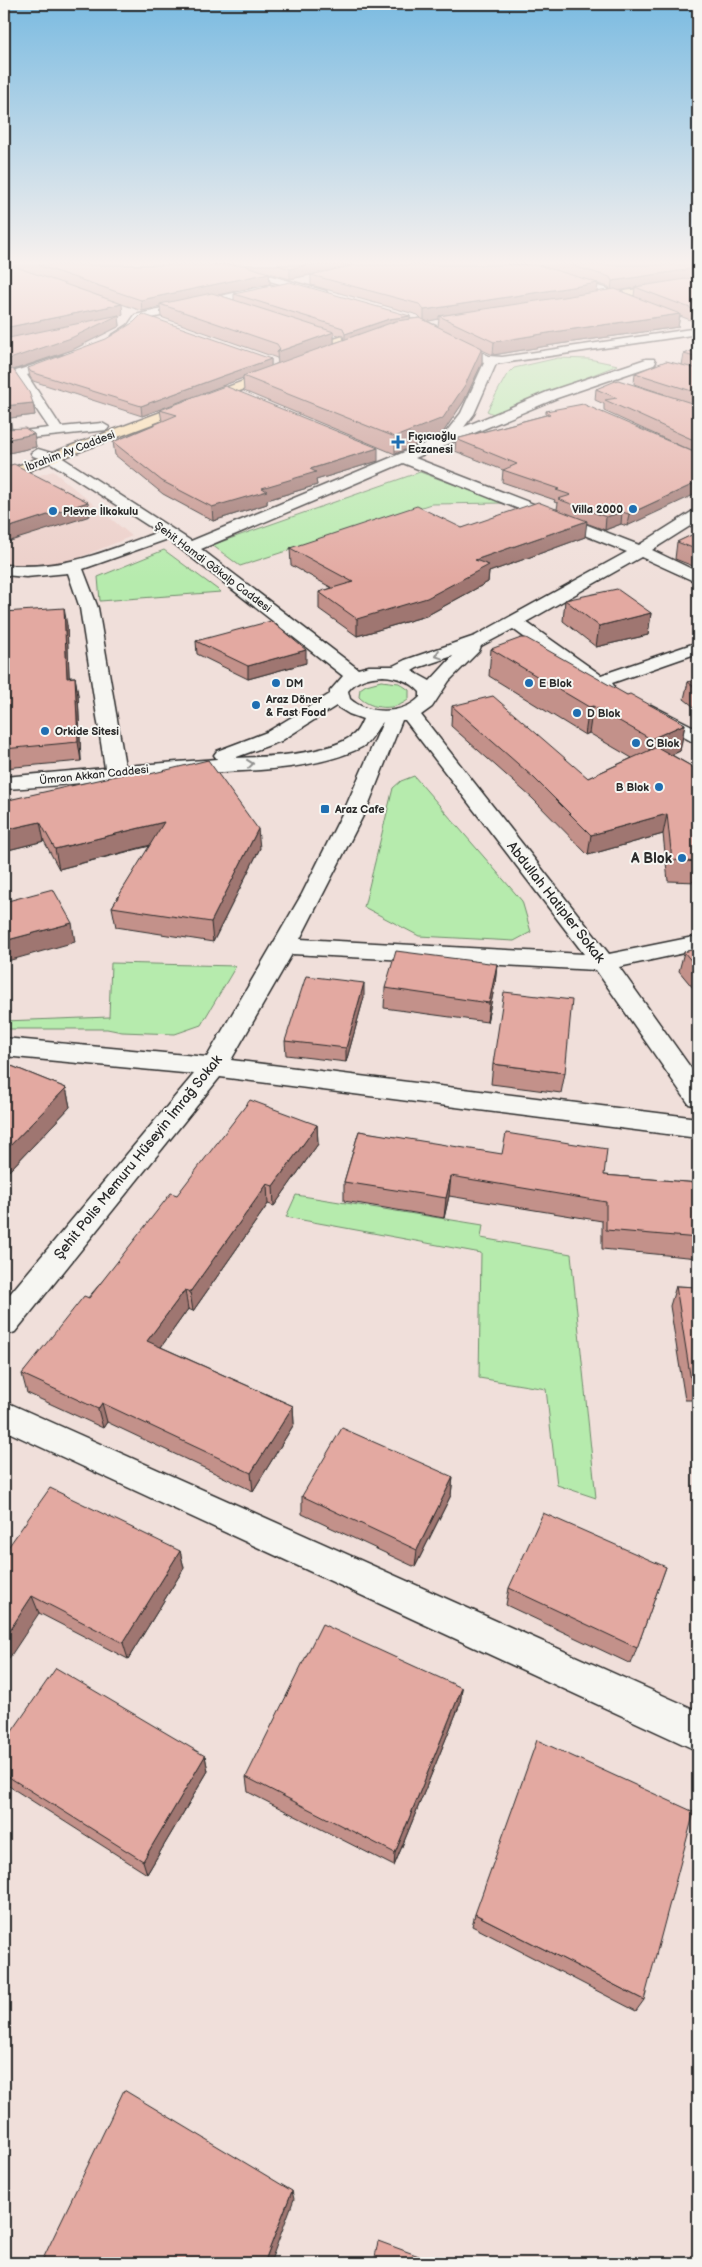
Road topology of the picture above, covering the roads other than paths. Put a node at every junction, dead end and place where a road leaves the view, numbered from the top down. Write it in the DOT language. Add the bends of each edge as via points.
graph roads {
  1 [pos="31,371"];
  2 [pos="252,371"];
  3 [pos="279,371"];
  4 [pos="487,371"];
  5 [pos="629,371"];
  6 [pos="20,375"];
  7 [pos="4,379"];
  8 [pos="598,380"];
  9 [pos="617,385"];
  10 [pos="226,391"];
  11 [pos="552,396"];
  12 [pos="244,398"];
  13 [pos="569,403"];
  14 [pos="102,427"];
  15 [pos="58,432"];
  16 [pos="4,437"];
  17 [pos="446,441"];
  18 [pos="46,455"];
  19 [pos="379,455"];
  20 [pos="401,461"];
  21 [pos="4,465"];
  22 [pos="4,476"];
  23 [pos="698,514"];
  24 [pos="170,533"];
  25 [pos="189,548"];
  26 [pos="640,550"];
  27 [pos="75,568"];
  28 [pos="4,570"];
  29 [pos="698,578"];
  30 [pos="514,622"];
  31 [pos="481,640"];
  32 [pos="698,647"];
  33 [pos="396,672"];
  34 [pos="355,676"];
  35 [pos="598,682"];
  36 [pos="623,696"];
  37 [pos="340,697"];
  38 [pos="429,698"];
  39 [pos="640,705"];
  40 [pos="393,714"];
  41 [pos="698,737"];
  42 [pos="184,766"];
  43 [pos="116,773"];
  44 [pos="4,783"];
  45 [pos="698,943"];
  46 [pos="285,946"];
  47 [pos="603,963"];
  48 [pos="4,1047"];
  49 [pos="214,1067"];
  50 [pos="698,1097"];
  51 [pos="698,1128"];
  52 [pos="4,1323"];
  53 [pos="4,1415"];
  54 [pos="698,1731"];
  1 -- 6 [label="street"];
  2 -- 14 [label="main road, İbrahim Ay Caddesi"];
  3 -- 10 [label="main road, İbrahim Ay Caddesi"];
  4 -- 17 [label="street" via="467,414"];
  5 -- 8 [label="street"];
  6 -- 7 [label="street"];
  6 -- 15 [label="street"];
  8 -- 9 [label="street"];
  8 -- 11 [label="street"];
  10 -- 12 [label="street"];
  10 -- 18 [label="main road, İbrahim Ay Caddesi"];
  11 -- 13 [label="street"];
  11 -- 17 [label="street"];
  14 -- 15 [label="street"];
  14 -- 18 [label="main road, İbrahim Ay Caddesi"];
  15 -- 16 [label="street"];
  17 -- 20 [label="street"];
  18 -- 21 [label="main road, İbrahim Ay Caddesi"];
  18 -- 22 [label="main road, İbrahim Ay Caddesi"];
  18 -- 24 [label="street, Şehit Hamdi Gökalp Caddesi"];
  19 -- 20 [label="street"];
  20 -- 25 [label="street"];
  20 -- 26 [label="street"];
  23 -- 26 [label="street"];
  24 -- 25 [label="street, Şehit Hamdi Gökalp Caddesi"];
  24 -- 27 [label="street"];
  25 -- 34 [label="street, Şehit Hamdi Gökalp Caddesi"];
  26 -- 29 [label="street"];
  26 -- 30 [label="street"];
  27 -- 28 [label="street" via="48,572"];
  27 -- 43 [label="street" via="89,608"];
  30 -- 31 [label="street"];
  30 -- 35 [label="street"];
  31 -- 33 [label="street, one-way"];
  31 -- 38 [label="street" via="452,666"];
  32 -- 35 [label="street"];
  33 -- 34 [label="street" via="374,671"];
  33 -- 38 [label="street" via="425,684"];
  34 -- 37 [label="street" via="342,685"];
  35 -- 36 [label="street"];
  37 -- 40 [label="street" via="351,708"];
  37 -- 42 [label="street" via="269,740"];
  38 -- 40 [label="street" via="418,708"];
  39 -- 41 [label="street"];
  42 -- 40 [label="street, one-way" via="237,765 322,753 353,744"];
  40 -- 46 [label="street, Şehit Polis Memuru Hüseyin İmrağ Sokak" via="357,806"];
  40 -- 47 [label="street, Abdullah Hatipler Sokak"];
  42 -- 43 [label="street, Ümran Akkan Caddesi"];
  43 -- 44 [label="street, Ümran Akkan Caddesi"];
  45 -- 47 [label="street"];
  46 -- 47 [label="street"];
  46 -- 49 [label="street, Şehit Polis Memuru Hüseyin İmrağ Sokak"];
  47 -- 50 [label="street, Abdullah Hatipler Sokak"];
  48 -- 49 [label="street"];
  49 -- 51 [label="street"];
  49 -- 52 [label="street, Şehit Polis Memuru Hüseyin İmrağ Sokak"];
  53 -- 54 [label="street"];
}
